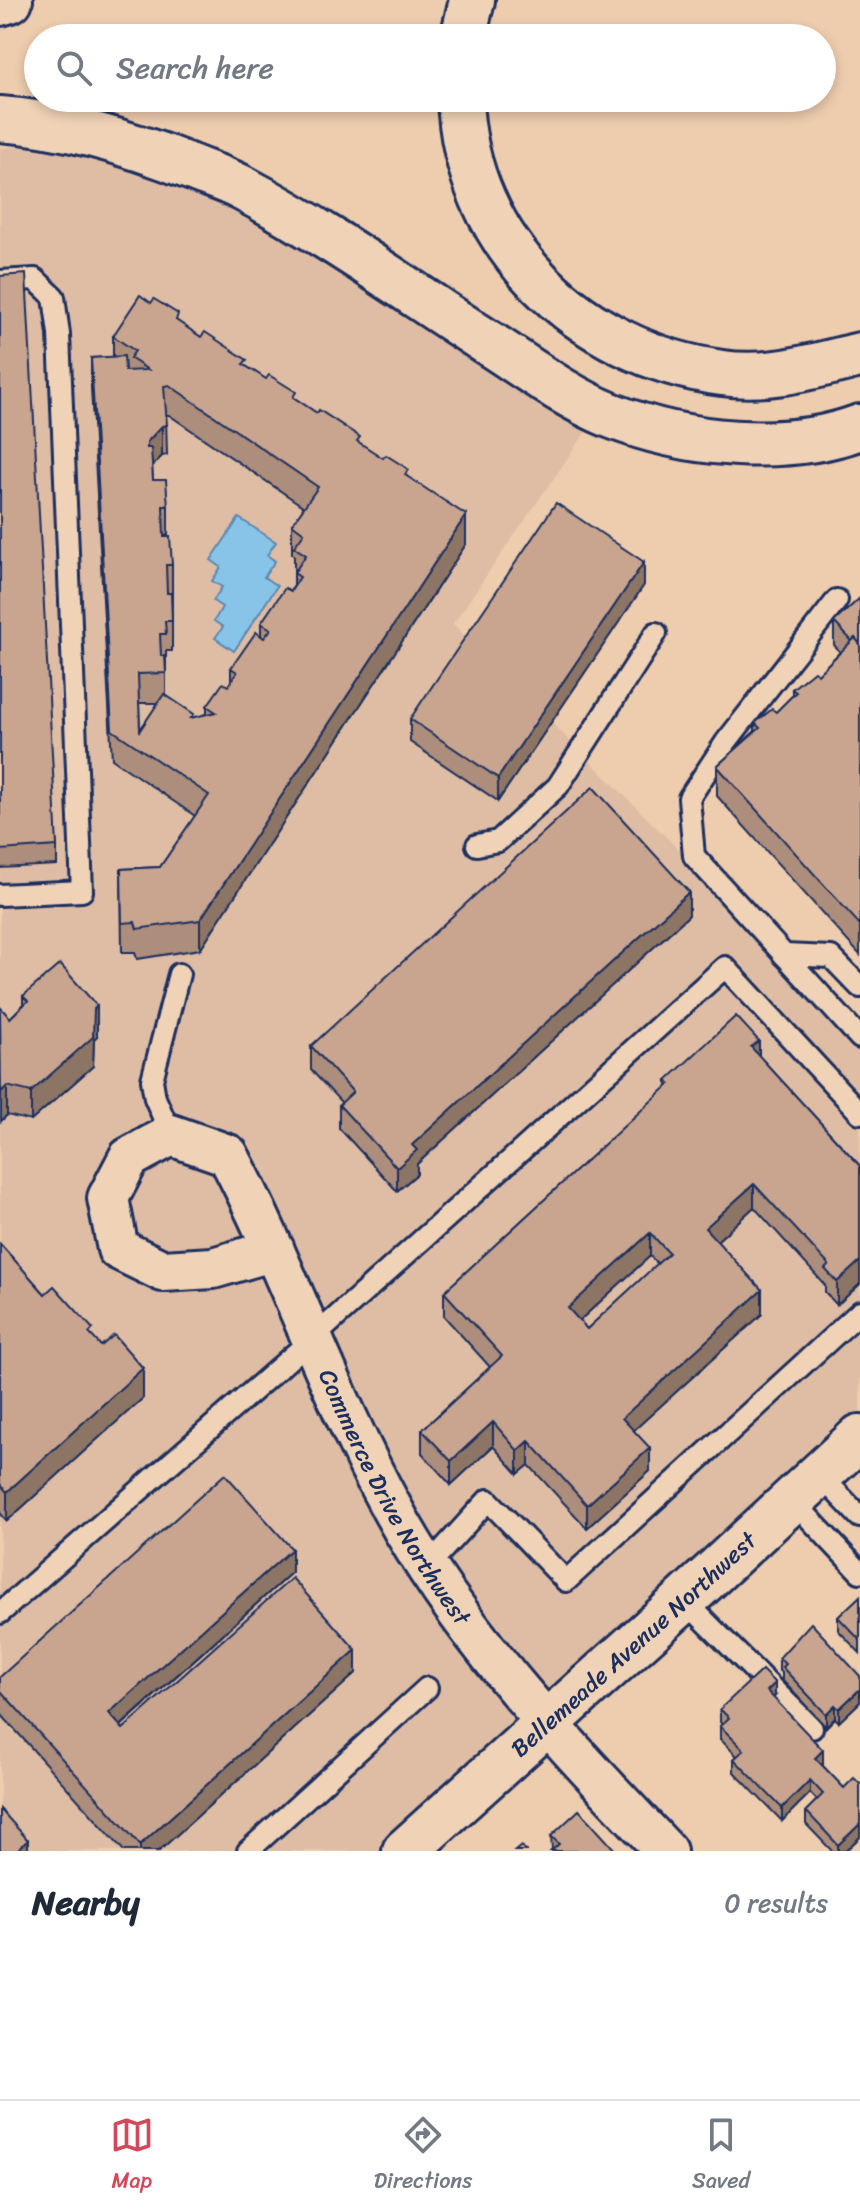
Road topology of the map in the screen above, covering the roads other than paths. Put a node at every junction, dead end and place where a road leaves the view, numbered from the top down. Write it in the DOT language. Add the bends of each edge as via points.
graph roads {
  1 [pos="10,0"];
  2 [pos="472,0"];
  3 [pos="0,3"];
  4 [pos="466,24"];
  5 [pos="461,112"];
  6 [pos="0,119"];
  7 [pos="0,281"];
  8 [pos="860,355"];
  9 [pos="860,427"];
  10 [pos="837,600"];
  11 [pos="656,633"];
  12 [pos="477,845"];
  13 [pos="0,895"];
  14 [pos="784,955"];
  15 [pos="179,974"];
  16 [pos="860,987"];
  17 [pos="860,1038"];
  18 [pos="860,1113"];
  19 [pos="171,1135"];
  20 [pos="274,1250"];
  21 [pos="860,1312"];
  22 [pos="313,1338"];
  23 [pos="860,1437"];
  24 [pos="806,1487"];
  25 [pos="860,1517"];
  26 [pos="428,1566"];
  27 [pos="860,1572"];
  28 [pos="684,1600"];
  29 [pos="0,1613"];
  30 [pos="427,1688"];
  31 [pos="547,1724"];
  32 [pos="812,1728"];
  33 [pos="248,1851"];
  34 [pos="405,1851"];
  35 [pos="666,1851"];
  1 -- 3 [label="main road"];
  2 -- 4 [label="main road"];
  5 -- 8 [label="main road" via="469,161 486,208 512,253 546,289 601,333 656,359 724,374 794,372"];
  6 -- 9 [label="main road" via="138,145 240,187 560,389 611,415 689,438 771,444"];
  7 -- 13 [label="lane" via="35,279 54,297 59,334 82,891"];
  10 -- 14 [label="lane" via="689,798 694,856"];
  11 -- 12 [label="lane" via="558,786 498,841"];
  14 -- 16 [label="lane" via="831,957"];
  14 -- 17 [label="lane"];
  15 -- 19 [label="lane" via="152,1080"];
  18 -- 22 [label="lane" via="725,967"];
  19 -- 20 [label="street, Commerce Drive Northwest" via="228,1155"];
  19 -- 20 [label="street" via="129,1158 108,1198 118,1249 163,1271 213,1268"];
  20 -- 22 [label="street, Commerce Drive Northwest"];
  21 -- 26 [label="lane" via="566,1581 488,1500"];
  22 -- 26 [label="street, Commerce Drive Northwest" via="391,1508"];
  22 -- 29 [label="lane"];
  23 -- 24 [label="main road, Bellemeade Avenue Northwest"];
  24 -- 25 [label="lane"];
  24 -- 27 [label="lane"];
  24 -- 28 [label="main road, Bellemeade Avenue Northwest"];
  26 -- 31 [label="street, Commerce Drive Northwest" via="463,1621"];
  28 -- 31 [label="main road, Bellemeade Avenue Northwest"];
  28 -- 32 [label="lane"];
  30 -- 33 [label="lane"];
  31 -- 34 [label="main road, Bellemeade Avenue Northwest"];
  31 -- 35 [label="street, Commerce Drive Northwest"];
}
